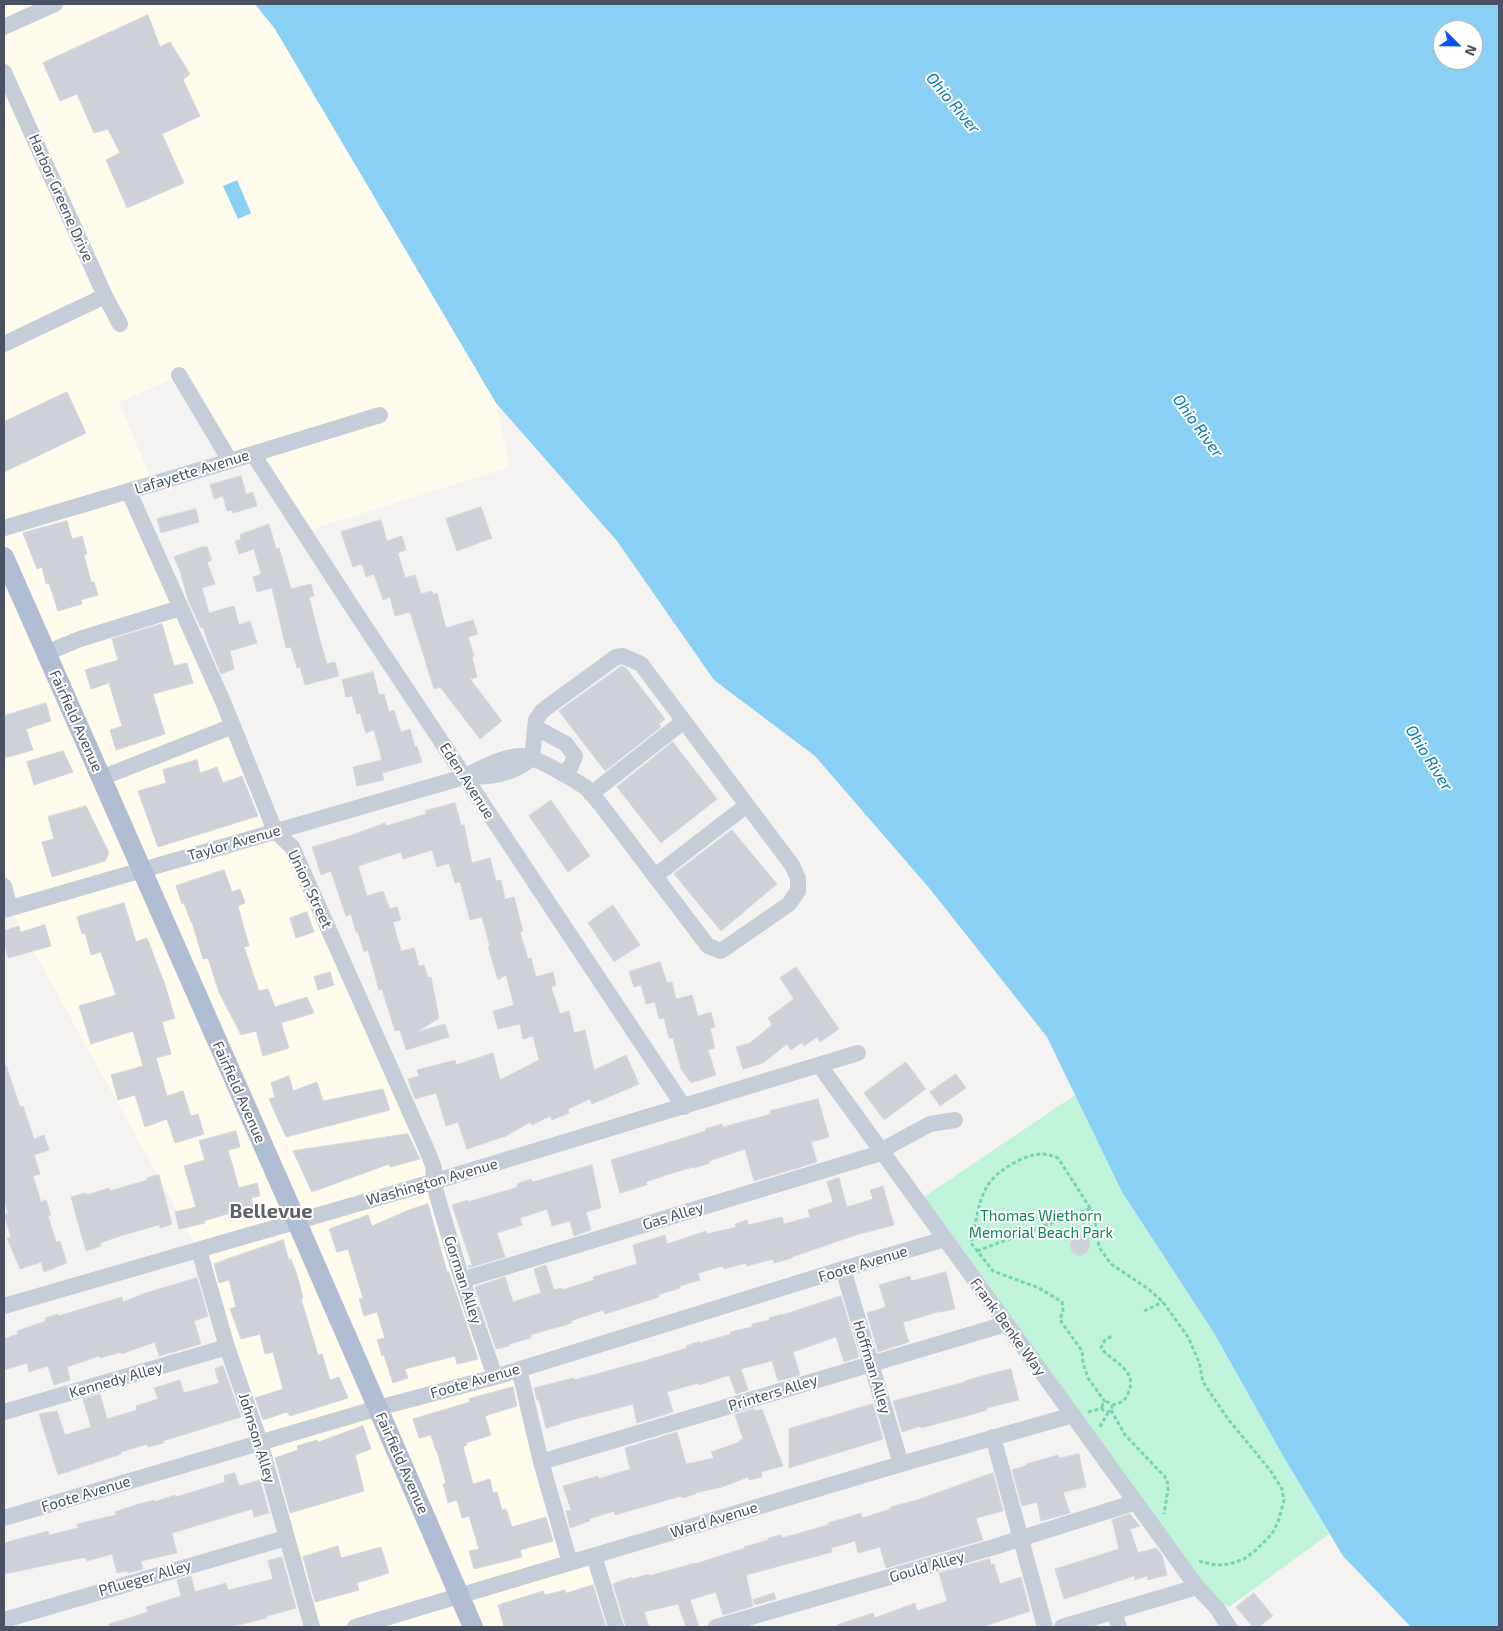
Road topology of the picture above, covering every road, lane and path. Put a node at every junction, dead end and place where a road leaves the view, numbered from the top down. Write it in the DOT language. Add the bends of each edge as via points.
graph roads {
  1 [pos="55,4"];
  2 [pos="4,27"];
  3 [pos="4,72"];
  4 [pos="106,296"];
  5 [pos="120,324"];
  6 [pos="4,344"];
  7 [pos="179,375"];
  8 [pos="380,415"];
  9 [pos="253,454"];
  10 [pos="230,461"];
  11 [pos="129,492"];
  12 [pos="4,528"];
  13 [pos="4,557"];
  14 [pos="180,608"];
  15 [pos="46,653"];
  16 [pos="684,721"];
  17 [pos="233,726"];
  18 [pos="535,727"];
  19 [pos="532,758"];
  20 [pos="563,774"];
  21 [pos="464,777"];
  22 [pos="101,778"];
  23 [pos="591,794"];
  24 [pos="747,805"];
  25 [pos="276,831"];
  26 [pos="141,870"];
  27 [pos="655,876"];
  28 [pos="4,886"];
  29 [pos="7,909"];
  30 [pos="858,1053"];
  31 [pos="820,1066"];
  32 [pos="684,1107"];
  33 [pos="955,1120"];
  34 [pos="883,1151"];
  35 [pos="433,1182"];
  36 [pos="1090,1208"];
  37 [pos="296,1221"];
  38 [pos="945,1239"];
  39 [pos="199,1250"];
  40 [pos="978,1251"];
  41 [pos="843,1269"];
  42 [pos="462,1280"];
  43 [pos="1163,1302"];
  44 [pos="4,1303"];
  45 [pos="1144,1312"];
  46 [pos="1006,1324"];
  47 [pos="1112,1336"];
  48 [pos="228,1347"];
  49 [pos="871,1364"];
  50 [pos="520,1369"];
  51 [pos="495,1377"];
  52 [pos="1104,1402"];
  53 [pos="1112,1405"];
  54 [pos="378,1408"];
  55 [pos="1111,1410"];
  56 [pos="4,1412"];
  57 [pos="1073,1415"];
  58 [pos="993,1437"];
  59 [pos="260,1442"];
  60 [pos="541,1462"];
  61 [pos="901,1464"];
  62 [pos="1136,1502"];
  63 [pos="4,1518"];
  64 [pos="1161,1536"];
  65 [pos="286,1538"];
  66 [pos="1020,1539"];
  67 [pos="594,1556"];
  68 [pos="1194,1557"];
  69 [pos="570,1562"];
  70 [pos="1197,1587"];
  71 [pos="460,1596"];
  72 [pos="4,1620"];
  73 [pos="1116,1620"];
  74 [pos="312,1627"];
  75 [pos="355,1627"];
  76 [pos="473,1627"];
  77 [pos="616,1627"];
  78 [pos="716,1627"];
  79 [pos="1045,1627"];
  80 [pos="1062,1627"];
  81 [pos="1229,1627"];
  1 -- 2 [label="street"];
  3 -- 4 [label="street, Harbor Greene Drive"];
  4 -- 5 [label="street, Harbor Greene Drive"];
  4 -- 6 [label="street"];
  7 -- 10 [label="street"];
  8 -- 9 [label="street, Lafayette Avenue"];
  9 -- 10 [label="street, Lafayette Avenue"];
  9 -- 21 [label="street, Eden Avenue"];
  10 -- 11 [label="street, Lafayette Avenue"];
  11 -- 12 [label="street, Lafayette Avenue"];
  11 -- 14 [label="street, Union Street"];
  13 -- 15 [label="main road, Fairfield Avenue"];
  14 -- 15 [label="street"];
  14 -- 17 [label="street, Union Street"];
  15 -- 22 [label="main road, Fairfield Avenue"];
  16 -- 18 [label="street" via="641,664 623,656 616,657 542,711"];
  16 -- 23 [label="street"];
  16 -- 24 [label="street"];
  17 -- 22 [label="street"];
  17 -- 25 [label="street, Union Street"];
  18 -- 19 [label="street"];
  18 -- 20 [label="street" via="566,744 575,756"];
  19 -- 20 [label="street"];
  19 -- 21 [label="street, Taylor Avenue" via="520,755 483,766"];
  20 -- 23 [label="street"];
  21 -- 25 [label="street, Taylor Avenue"];
  21 -- 32 [label="street, Eden Avenue"];
  22 -- 26 [label="main road, Fairfield Avenue"];
  23 -- 27 [label="street"];
  24 -- 27 [label="street"];
  24 -- 27 [label="street" via="792,865 798,878 798,890 790,904 721,951 708,946"];
  25 -- 26 [label="street, Taylor Avenue"];
  25 -- 35 [label="street, Union Street" via="292,847 426,1148 434,1168"];
  26 -- 29 [label="street, Taylor Avenue"];
  26 -- 37 [label="main road, Fairfield Avenue"];
  28 -- 29 [label="street"];
  30 -- 31 [label="street, Washington Avenue"];
  31 -- 32 [label="street, Washington Avenue"];
  31 -- 34 [label="street, Frank Benke Way"];
  32 -- 35 [label="street, Washington Avenue"];
  33 -- 34 [label="street, Gas Alley" via="930,1124"];
  34 -- 38 [label="street, Frank Benke Way"];
  34 -- 42 [label="street, Gas Alley"];
  35 -- 37 [label="street, Washington Avenue"];
  35 -- 42 [label="street, Gorman Alley"];
  36 -- 40 [label="path"];
  36 -- 40 [label="path" via="1058,1158 1048,1154 1026,1157 1006,1166 985,1189 971,1243"];
  36 -- 43 [label="path" via="1094,1214 1099,1247 1111,1264"];
  37 -- 39 [label="street, Washington Avenue"];
  37 -- 54 [label="main road, Fairfield Avenue"];
  38 -- 41 [label="street, Foote Avenue"];
  38 -- 46 [label="street, Frank Benke Way"];
  39 -- 44 [label="street, Washington Avenue"];
  39 -- 48 [label="street, Johnson Alley"];
  40 -- 52 [label="path" via="994,1271 1039,1288 1062,1302 1060,1320 1082,1352 1088,1378"];
  41 -- 49 [label="street, Hoffman Alley"];
  41 -- 50 [label="street, Foote Avenue"];
  42 -- 51 [label="street, Gorman Alley"];
  43 -- 45 [label="path"];
  43 -- 68 [label="path" via="1188,1337 1199,1362 1203,1382 1228,1419 1270,1470 1282,1489 1284,1501 1272,1534 1244,1559 1217,1565"];
  46 -- 49 [label="street, Printers Alley"];
  46 -- 57 [label="street, Frank Benke Way"];
  47 -- 53 [label="path" via="1101,1348 1122,1365 1129,1374 1131,1386 1123,1402"];
  48 -- 56 [label="street, Kennedy Alley"];
  48 -- 59 [label="street, Johnson Alley"];
  49 -- 60 [label="street, Printers Alley"];
  49 -- 61 [label="street, Hoffman Alley"];
  50 -- 51 [label="street, Foote Avenue"];
  50 -- 60 [label="street"];
  51 -- 54 [label="street, Foote Avenue"];
  52 -- 53 [label="path"];
  52 -- 55 [label="path" via="1103,1410"];
  53 -- 55 [label="path"];
  54 -- 59 [label="street, Foote Avenue"];
  54 -- 71 [label="main road, Fairfield Avenue"];
  55 -- 64 [label="path" via="1125,1435 1167,1479"];
  57 -- 58 [label="street, Ward Avenue"];
  57 -- 62 [label="street, Frank Benke Way"];
  58 -- 61 [label="street, Ward Avenue"];
  58 -- 66 [label="street"];
  59 -- 63 [label="street, Foote Avenue"];
  59 -- 65 [label="street, Johnson Alley"];
  60 -- 69 [label="street"];
  61 -- 67 [label="street, Ward Avenue"];
  62 -- 64 [label="street, Frank Benke Way"];
  62 -- 66 [label="street, Gould Alley"];
  64 -- 70 [label="street, Frank Benke Way"];
  65 -- 72 [label="street, Pflueger Alley"];
  65 -- 74 [label="street, Johnson Alley"];
  66 -- 78 [label="street, Gould Alley"];
  66 -- 79 [label="street"];
  67 -- 69 [label="street, Ward Avenue"];
  67 -- 77 [label="street"];
  69 -- 71 [label="street, Ward Avenue"];
  70 -- 73 [label="street"];
  70 -- 81 [label="street, Frank Benke Way"];
  71 -- 75 [label="street, Ward Avenue"];
  71 -- 76 [label="main road, Fairfield Avenue"];
  73 -- 80 [label="street"];
}
